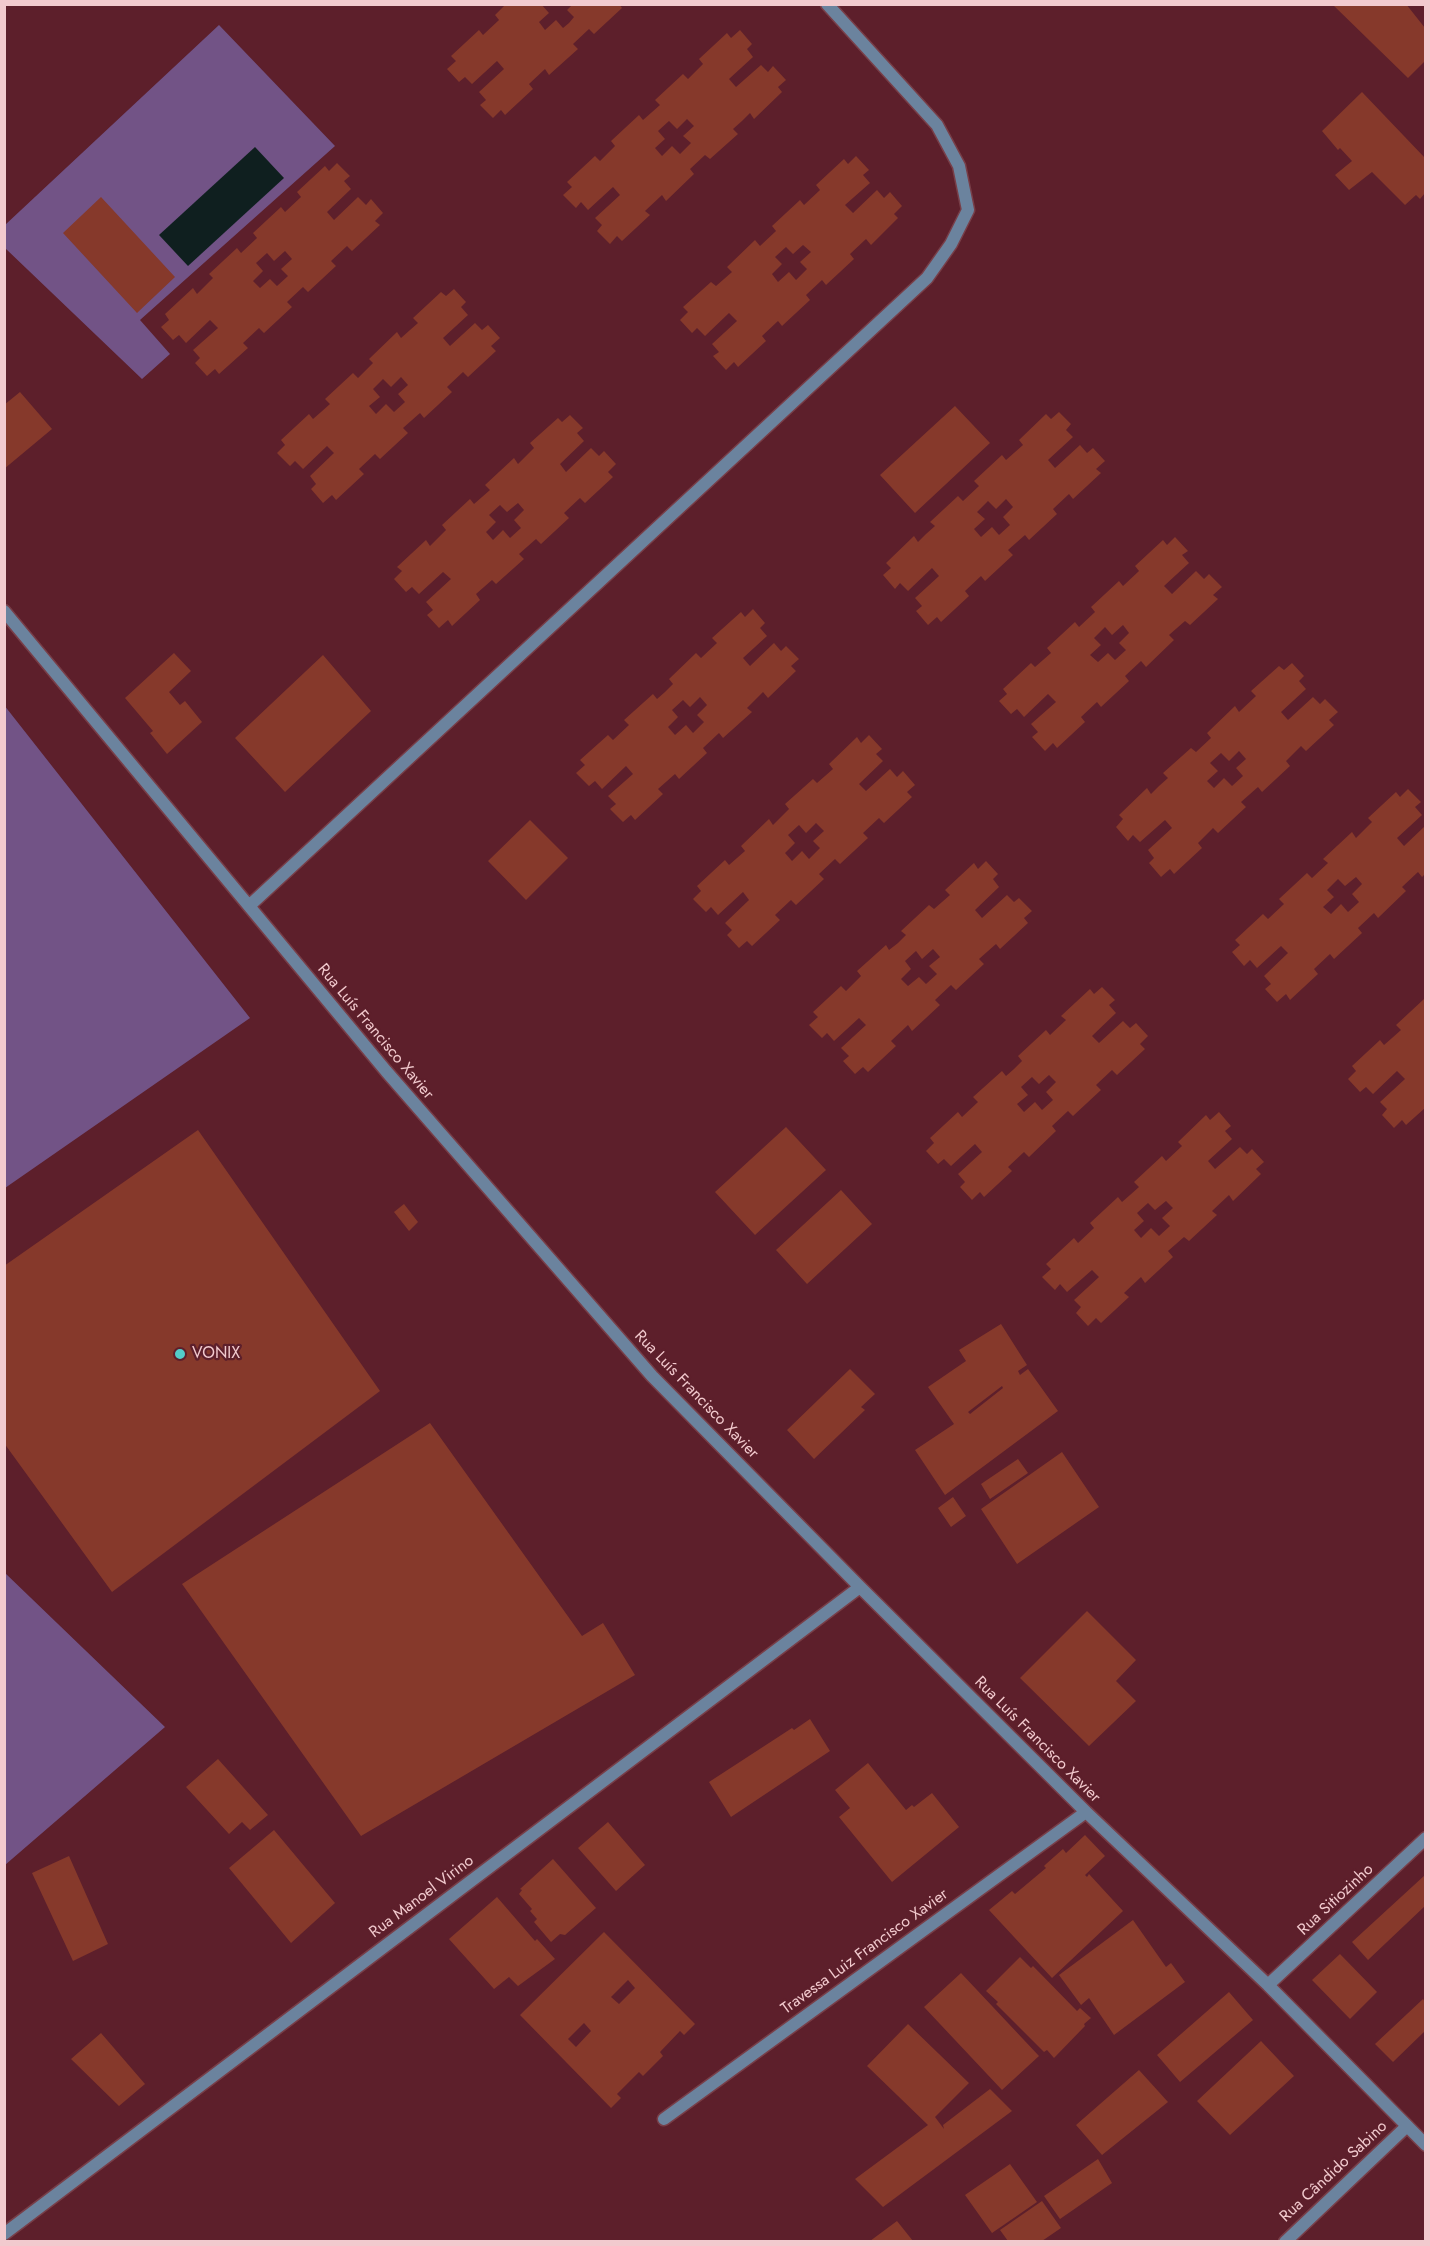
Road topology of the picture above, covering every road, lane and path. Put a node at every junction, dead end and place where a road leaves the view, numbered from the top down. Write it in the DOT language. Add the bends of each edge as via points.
graph roads {
  1 [pos="827,4"];
  2 [pos="4,611"];
  3 [pos="249,906"];
  4 [pos="860,1587"];
  5 [pos="1086,1812"];
  6 [pos="1425,1838"];
  7 [pos="1268,1985"];
  8 [pos="664,2119"];
  9 [pos="1406,2127"];
  10 [pos="1425,2145"];
  11 [pos="4,2234"];
  12 [pos="1285,2241"];
  1 -- 3 [label="street" via="937,125 959,166 968,210 951,244 927,278"];
  2 -- 3 [label="street, Rua Luís Francisco Xavier"];
  3 -- 4 [label="street, Rua Luís Francisco Xavier" via="386,1071 652,1376"];
  4 -- 5 [label="street, Rua Luís Francisco Xavier"];
  4 -- 11 [label="street, Rua Manoel Virino"];
  5 -- 7 [label="street, Rua Luís Francisco Xavier"];
  5 -- 8 [label="street, Travessa Luiz Francisco Xavier"];
  6 -- 7 [label="street, Rua Sitiozinho"];
  7 -- 9 [label="street, Rua Luís Francisco Xavier"];
  9 -- 10 [label="street, Rua Luís Francisco Xavier"];
  9 -- 12 [label="street, Rua Cândido Sabino"];
}
